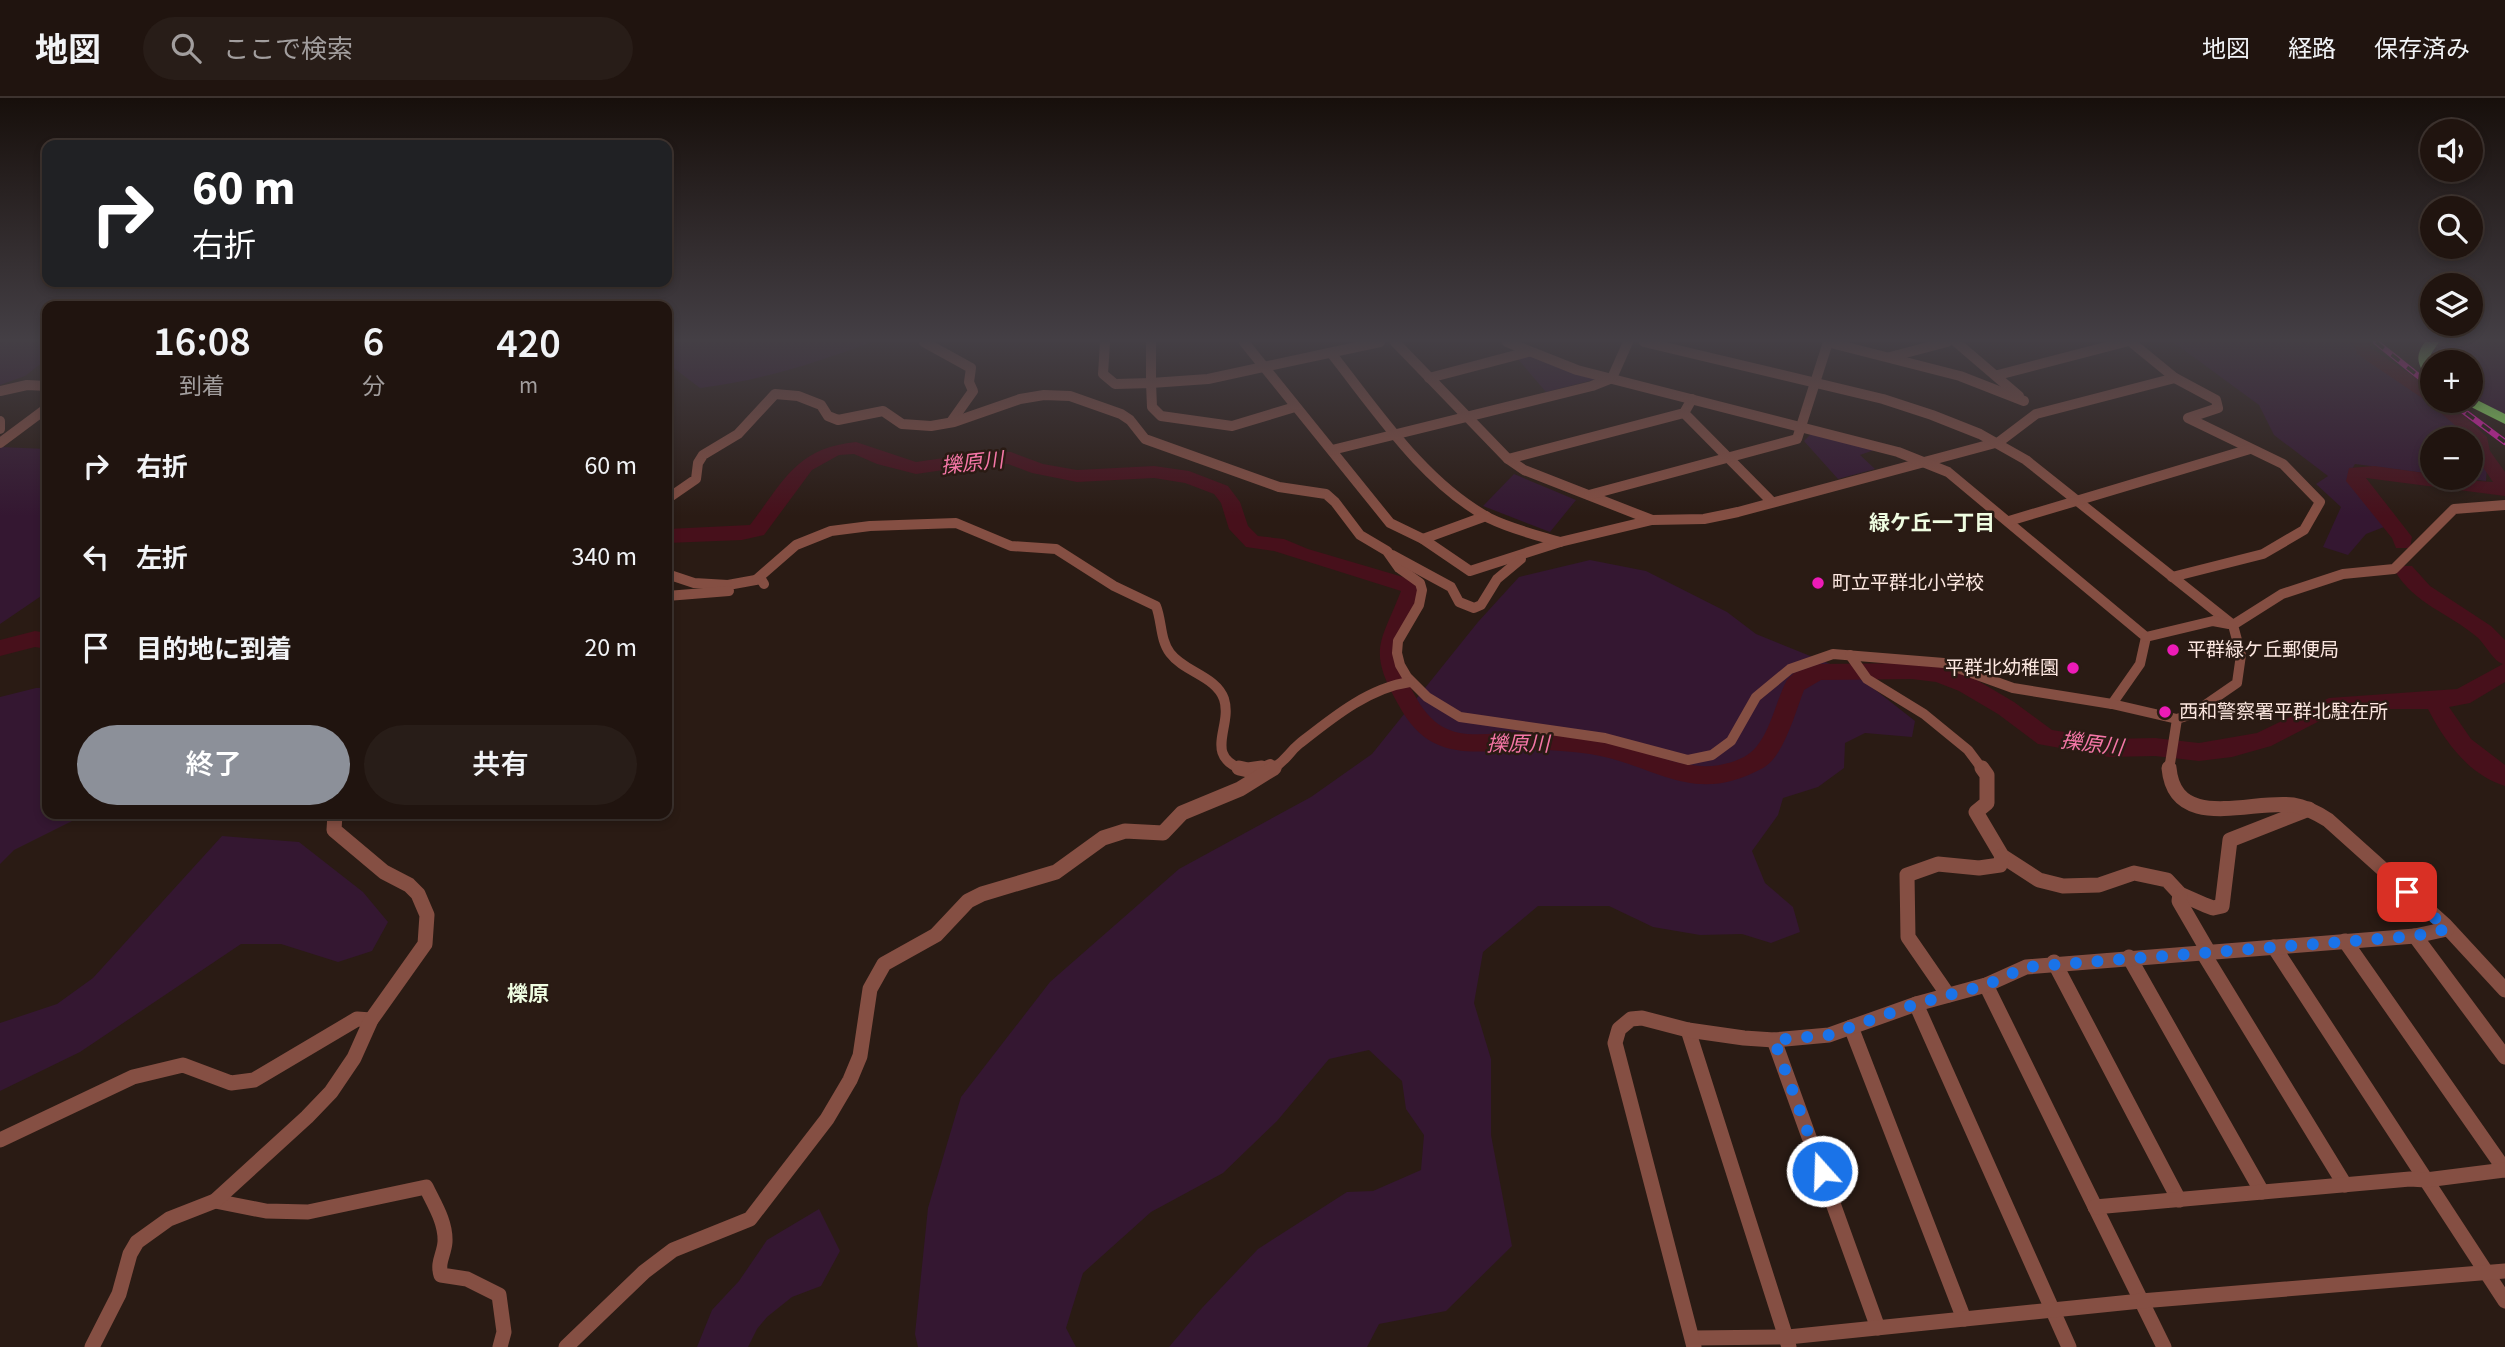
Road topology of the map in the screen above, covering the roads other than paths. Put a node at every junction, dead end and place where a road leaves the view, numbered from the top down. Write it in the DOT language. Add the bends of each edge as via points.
graph roads {
  1 [pos="769,400"];
  2 [pos="809,400"];
  3 [pos="969,400"];
  4 [pos="1013,400"];
  5 [pos="1088,400"];
  6 [pos="1152,400"];
  7 [pos="1289,400"];
  8 [pos="1370,400"];
  9 [pos="1451,400"];
  10 [pos="1532,400"];
  11 [pos="1691,400"];
  12 [pos="1697,400"];
  13 [pos="1808,400"];
  14 [pos="1886,400"];
  15 [pos="2089,400"];
  16 [pos="2217,400"];
  17 [pos="2024,401"];
  18 [pos="1295,407"];
  19 [pos="2483,408"];
  20 [pos="42,412"];
  21 [pos="1684,413"];
  22 [pos="2036,414"];
  23 [pos="1467,416"];
  24 [pos="2505,420"];
  25 [pos="0,421"];
  26 [pos="951,422"];
  27 [pos="1799,426"];
  28 [pos="0,429"];
  29 [pos="1396,432"];
  30 [pos="1999,442"];
  31 [pos="0,443"];
  32 [pos="2250,449"];
  33 [pos="1332,450"];
  34 [pos="1727,456"];
  35 [pos="1508,459"];
  36 [pos="1921,463"];
  37 [pos="1589,495"];
  38 [pos="672,496"];
  39 [pos="2078,499"];
  40 [pos="1771,501"];
  41 [pos="2503,507"];
  42 [pos="1486,516"];
  43 [pos="1652,520"];
  44 [pos="2010,521"];
  45 [pos="1423,539"];
  46 [pos="1560,542"];
  47 [pos="1392,555"];
  48 [pos="1522,555"];
  49 [pos="672,576"];
  50 [pos="2172,576"];
  51 [pos="757,579"];
  52 [pos="672,596"];
  53 [pos="2233,625"];
  54 [pos="2146,637"];
  55 [pos="1853,660"];
  56 [pos="1402,683"];
  57 [pos="2112,704"];
  58 [pos="2176,725"];
  59 [pos="1296,746"];
  60 [pos="2309,809"];
  61 [pos="335,819"];
  62 [pos="2003,856"];
  63 [pos="2180,894"];
  64 [pos="2447,929"];
  65 [pos="2415,936"];
  66 [pos="2345,941"];
  67 [pos="2274,947"];
  68 [pos="2205,951"];
  69 [pos="2129,957"];
  70 [pos="2054,962"];
  71 [pos="1986,985"];
  72 [pos="2505,990"];
  73 [pos="1948,995"];
  74 [pos="1916,1004"];
  75 [pos="370,1020"];
  76 [pos="1852,1027"];
  77 [pos="1688,1030"];
  78 [pos="1774,1040"];
  79 [pos="2505,1058"];
  80 [pos="0,1140"];
  81 [pos="2505,1170"];
  82 [pos="2426,1180"];
  83 [pos="2345,1185"];
  84 [pos="2262,1192"];
  85 [pos="2179,1200"];
  86 [pos="215,1201"];
  87 [pos="2095,1207"];
  88 [pos="2505,1271"];
  89 [pos="2486,1273"];
  90 [pos="2141,1301"];
  91 [pos="2505,1301"];
  92 [pos="2052,1310"];
  93 [pos="1964,1319"];
  94 [pos="1878,1328"];
  95 [pos="1789,1342"];
  96 [pos="1693,1343"];
  97 [pos="92,1347"];
  98 [pos="500,1347"];
  99 [pos="566,1347"];
  100 [pos="2069,1347"];
  101 [pos="2164,1347"];
  1 -- 38 [label="street" via="738,434 703,455 696,479"];
  2 -- 26 [label="street" via="838,420 883,411 906,425"];
  3 -- 26 [label="street"];
  4 -- 26 [label="street"];
  5 -- 47 [label="street" via="1130,417 1145,439 1175,447 1193,458 1283,489 1326,494 1357,533"];
  6 -- 18 [label="street" via="1161,416 1232,426"];
  7 -- 18 [label="street"];
  8 -- 29 [label="street"];
  9 -- 23 [label="street"];
  10 -- 23 [label="street"];
  11 -- 21 [label="street"];
  12 -- 27 [label="street"];
  13 -- 27 [label="street"];
  14 -- 30 [label="street" via="1933,413"];
  15 -- 22 [label="street"];
  16 -- 32 [label="street" via="2218,408 2188,418"];
  17 -- 22 [label="street"];
  18 -- 33 [label="street"];
  19 -- 24 [label="highway"];
  20 -- 31 [label="street"];
  21 -- 34 [label="street"];
  21 -- 35 [label="street"];
  22 -- 30 [label="street"];
  23 -- 29 [label="street"];
  23 -- 35 [label="street"];
  25 -- 28 [label="street"];
  27 -- 34 [label="street" via="1797,439"];
  27 -- 36 [label="street" via="1898,452"];
  29 -- 33 [label="street"];
  29 -- 42 [label="street" via="1448,489"];
  30 -- 36 [label="street"];
  30 -- 39 [label="street"];
  32 -- 39 [label="street"];
  32 -- 50 [label="street" via="2284,464 2320,502 2304,530 2263,554"];
  33 -- 45 [label="street" via="1390,523"];
  34 -- 37 [label="street"];
  34 -- 40 [label="street"];
  35 -- 37 [label="street"];
  36 -- 40 [label="street"];
  36 -- 44 [label="street" via="1948,472"];
  37 -- 43 [label="street"];
  39 -- 44 [label="street"];
  39 -- 50 [label="street"];
  40 -- 43 [label="street" via="1704,519"];
  41 -- 53 [label="street" via="2454,509 2394,569 2343,574 2281,594"];
  42 -- 45 [label="street"];
  42 -- 46 [label="street"];
  43 -- 46 [label="street"];
  44 -- 54 [label="street"];
  45 -- 48 [label="street" via="1470,571"];
  46 -- 48 [label="street"];
  47 -- 48 [label="street" via="1451,587 1459,602 1474,608"];
  47 -- 56 [label="street" via="1422,590 1397,643"];
  49 -- 51 [label="street" via="694,583 729,585"];
  50 -- 53 [label="street"];
  51 -- 52 [label="street" via="764,584"];
  51 -- 59 [label="street" via="809,538 870,526 956,523 1011,546 1056,549 1156,606 1167,650 1222,695 1226,708 1219,740 1230,764 1245,771 1261,769"];
  53 -- 54 [label="street" via="2213,621"];
  53 -- 58 [label="street" via="2241,655 2237,683"];
  54 -- 57 [label="street" via="2147,652"];
  55 -- 56 [label="street" via="1833,654 1790,669 1756,697 1731,741 1712,755 1688,760 1605,738 1460,717"];
  55 -- 57 [label="street" via="1895,657 1944,663 2013,688"];
  55 -- 62 [label="street" via="1865,676 1924,714 1968,750 1987,775 1987,803 1976,812"];
  56 -- 59 [label="street" via="1369,694"];
  57 -- 58 [label="street"];
  58 -- 60 [label="street" via="2168,776 2178,794 2191,803 2211,810 2295,804"];
  59 -- 99 [label="street" via="1287,760 1240,789 1182,813 1163,833 1125,831 1103,838 1056,872 968,901 936,936 884,964 870,989 860,1056 850,1080 804,1151 750,1219 673,1250"];
  60 -- 63 [label="street" via="2230,840 2222,906 2213,908"];
  60 -- 64 [label="street" via="2326,817"];
  61 -- 75 [label="street" via="334,830 382,871 413,888 429,922 425,944"];
  62 -- 63 [label="street" via="2039,880 2063,886 2099,885 2134,873 2167,880"];
  62 -- 73 [label="street" via="2000,865 1938,864 1907,875 1908,937"];
  63 -- 68 [label="street" via="2179,901"];
  64 -- 65 [label="street"];
  64 -- 72 [label="street"];
  65 -- 66 [label="street"];
  65 -- 79 [label="street"];
  66 -- 67 [label="street"];
  66 -- 81 [label="street"];
  67 -- 68 [label="street"];
  67 -- 82 [label="street"];
  68 -- 69 [label="street"];
  68 -- 83 [label="street"];
  69 -- 70 [label="street"];
  69 -- 84 [label="street"];
  70 -- 71 [label="street" via="2026,967"];
  70 -- 85 [label="street"];
  71 -- 73 [label="street"];
  71 -- 87 [label="street"];
  73 -- 74 [label="street"];
  74 -- 76 [label="street"];
  74 -- 92 [label="street"];
  75 -- 80 [label="street" via="357,1019 254,1080 231,1083 190,1065 170,1068 133,1077"];
  75 -- 86 [label="street" via="354,1058 331,1091"];
  76 -- 78 [label="street" via="1829,1035"];
  76 -- 93 [label="street"];
  77 -- 78 [label="street"];
  77 -- 95 [label="street"];
  77 -- 96 [label="street" via="1631,1019 1619,1028 1615,1043"];
  78 -- 94 [label="street"];
  81 -- 82 [label="street"];
  82 -- 83 [label="street"];
  82 -- 89 [label="street"];
  83 -- 84 [label="street"];
  84 -- 85 [label="street"];
  85 -- 87 [label="street"];
  86 -- 97 [label="street" via="169,1219 137,1242 119,1294"];
  86 -- 98 [label="street" via="266,1211 308,1212 426,1187 445,1226 444,1252 438,1264 441,1275 467,1279 499,1295 504,1332"];
  87 -- 90 [label="street"];
  88 -- 89 [label="street"];
  89 -- 90 [label="street"];
  89 -- 91 [label="street"];
  90 -- 92 [label="street"];
  90 -- 101 [label="street"];
  92 -- 93 [label="street"];
  92 -- 100 [label="street"];
  93 -- 94 [label="street"];
  94 -- 95 [label="street"];
  95 -- 96 [label="street"];
}
